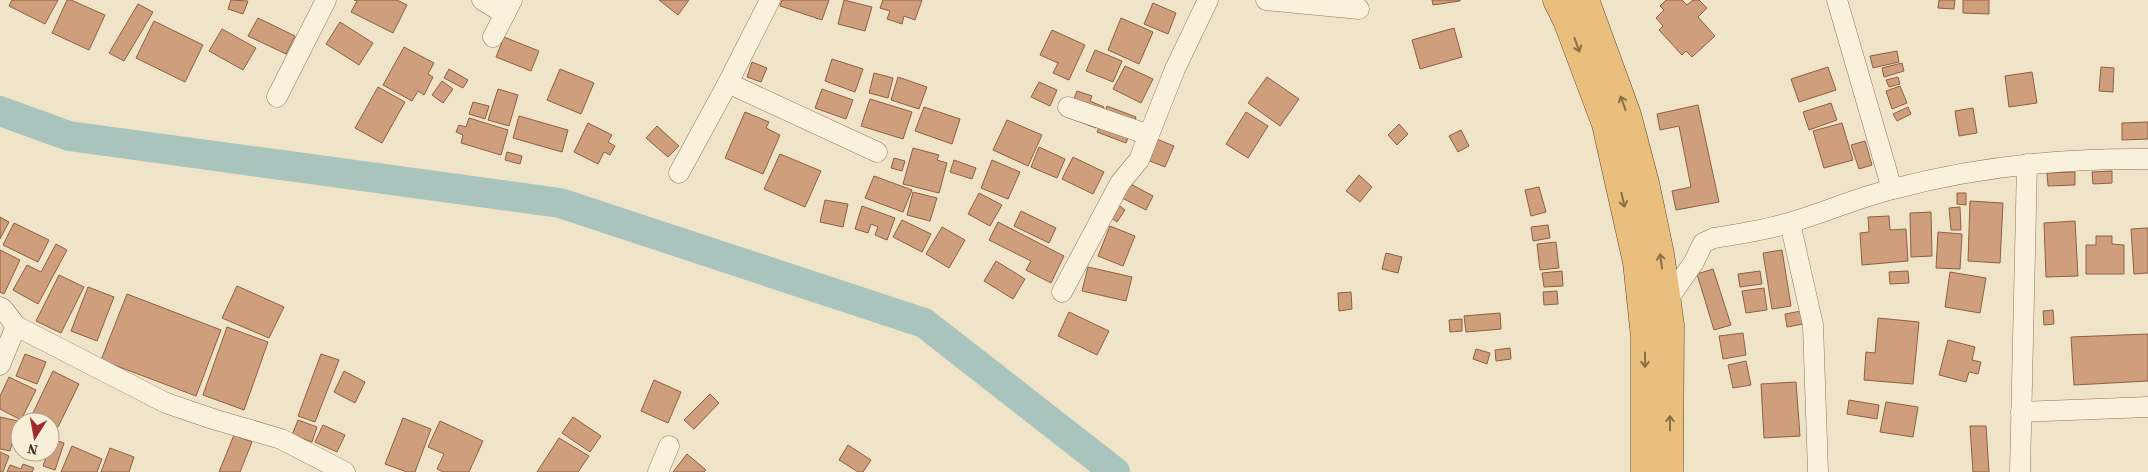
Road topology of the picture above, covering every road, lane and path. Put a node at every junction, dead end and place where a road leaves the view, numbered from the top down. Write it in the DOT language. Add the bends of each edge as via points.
graph roads {
  1 [pos="326,0"];
  2 [pos="482,0"];
  3 [pos="770,0"];
  4 [pos="1208,0"];
  5 [pos="1266,0"];
  6 [pos="1557,0"];
  7 [pos="1585,0"];
  8 [pos="1837,0"];
  9 [pos="508,7"];
  10 [pos="1359,9"];
  11 [pos="493,37"];
  12 [pos="728,83"];
  13 [pos="277,97"];
  14 [pos="1068,107"];
  15 [pos="1149,135"];
  16 [pos="877,152"];
  17 [pos="2148,159"];
  18 [pos="2027,164"];
  19 [pos="679,173"];
  20 [pos="1892,189"];
  21 [pos="1790,223"];
  22 [pos="1062,292"];
  23 [pos="1666,302"];
  24 [pos="0,307"];
  25 [pos="16,326"];
  26 [pos="0,364"];
  27 [pos="2148,407"];
  28 [pos="2021,412"];
  29 [pos="669,446"];
  30 [pos="345,472"];
  31 [pos="658,472"];
  32 [pos="1645,472"];
  33 [pos="1669,472"];
  34 [pos="1818,472"];
  35 [pos="2020,472"];
  1 -- 13 [label="street"];
  2 -- 9 [label="street"];
  3 -- 12 [label="street"];
  4 -- 15 [label="street"];
  5 -- 10 [label="street"];
  6 -- 32 [label="highway, one-way" via="1606,124 1637,262 1645,337"];
  23 -- 7 [label="highway, one-way" via="1656,236 1627,115"];
  8 -- 20 [label="street"];
  9 -- 11 [label="street"];
  12 -- 16 [label="street"];
  12 -- 19 [label="street"];
  14 -- 15 [label="street"];
  15 -- 22 [label="street" via="1139,160 1120,183"];
  17 -- 18 [label="street" via="2094,158"];
  18 -- 20 [label="street"];
  18 -- 28 [label="street"];
  20 -- 21 [label="street"];
  21 -- 23 [label="street" via="1714,238 1703,244"];
  21 -- 34 [label="street" via="1813,325"];
  33 -- 23 [label="highway, one-way" via="1670,325"];
  24 -- 25 [label="street"];
  25 -- 26 [label="street"];
  25 -- 30 [label="street" via="166,403 280,439"];
  27 -- 28 [label="street"];
  28 -- 35 [label="street"];
  29 -- 31 [label="street"];
}
